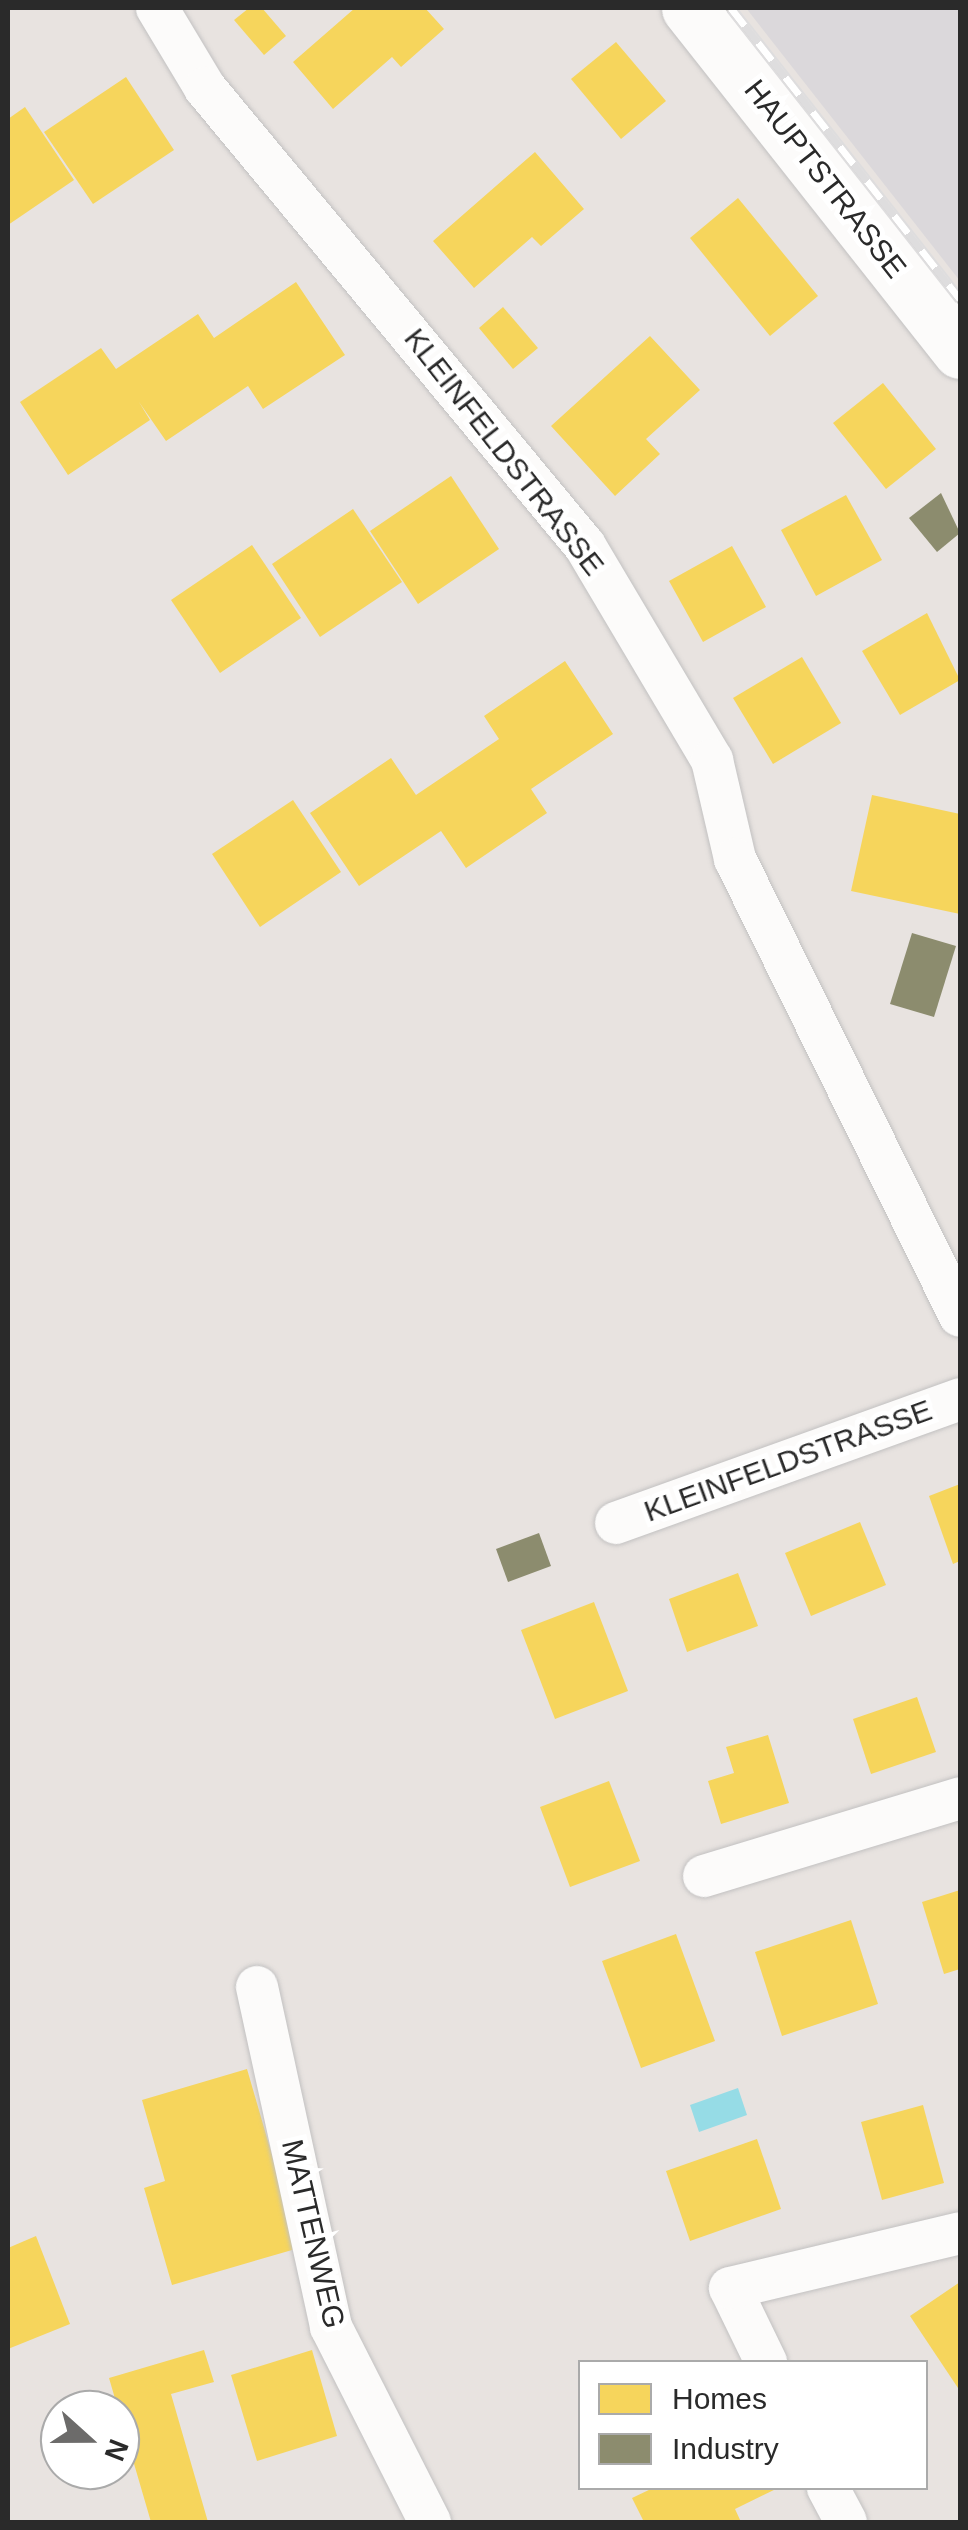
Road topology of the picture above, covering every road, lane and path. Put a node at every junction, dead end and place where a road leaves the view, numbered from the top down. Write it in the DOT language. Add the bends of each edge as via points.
graph roads {
  1 [pos="157,8"];
  2 [pos="689,8"];
  3 [pos="960,351"];
  4 [pos="960,1316"];
  5 [pos="960,1399"];
  6 [pos="616,1523"];
  7 [pos="960,1798"];
  8 [pos="704,1876"];
  9 [pos="258,1987"];
  10 [pos="960,2233"];
  11 [pos="765,2360"];
  12 [pos="829,2490"];
  13 [pos="430,2522"];
  14 [pos="846,2522"];
  1 -- 4 [label="street, KLEINFELDSTRASSE" via="205,88 585,546 712,760 736,859"];
  2 -- 3 [label="main road, HAUPTSTRASSE"];
  5 -- 6 [label="street, KLEINFELDSTRASSE"];
  7 -- 8 [label="street"];
  9 -- 13 [label="street, MATTENWEG" via="331,2327"];
  10 -- 11 [label="street" via="730,2288"];
  12 -- 14 [label="street"];
}
